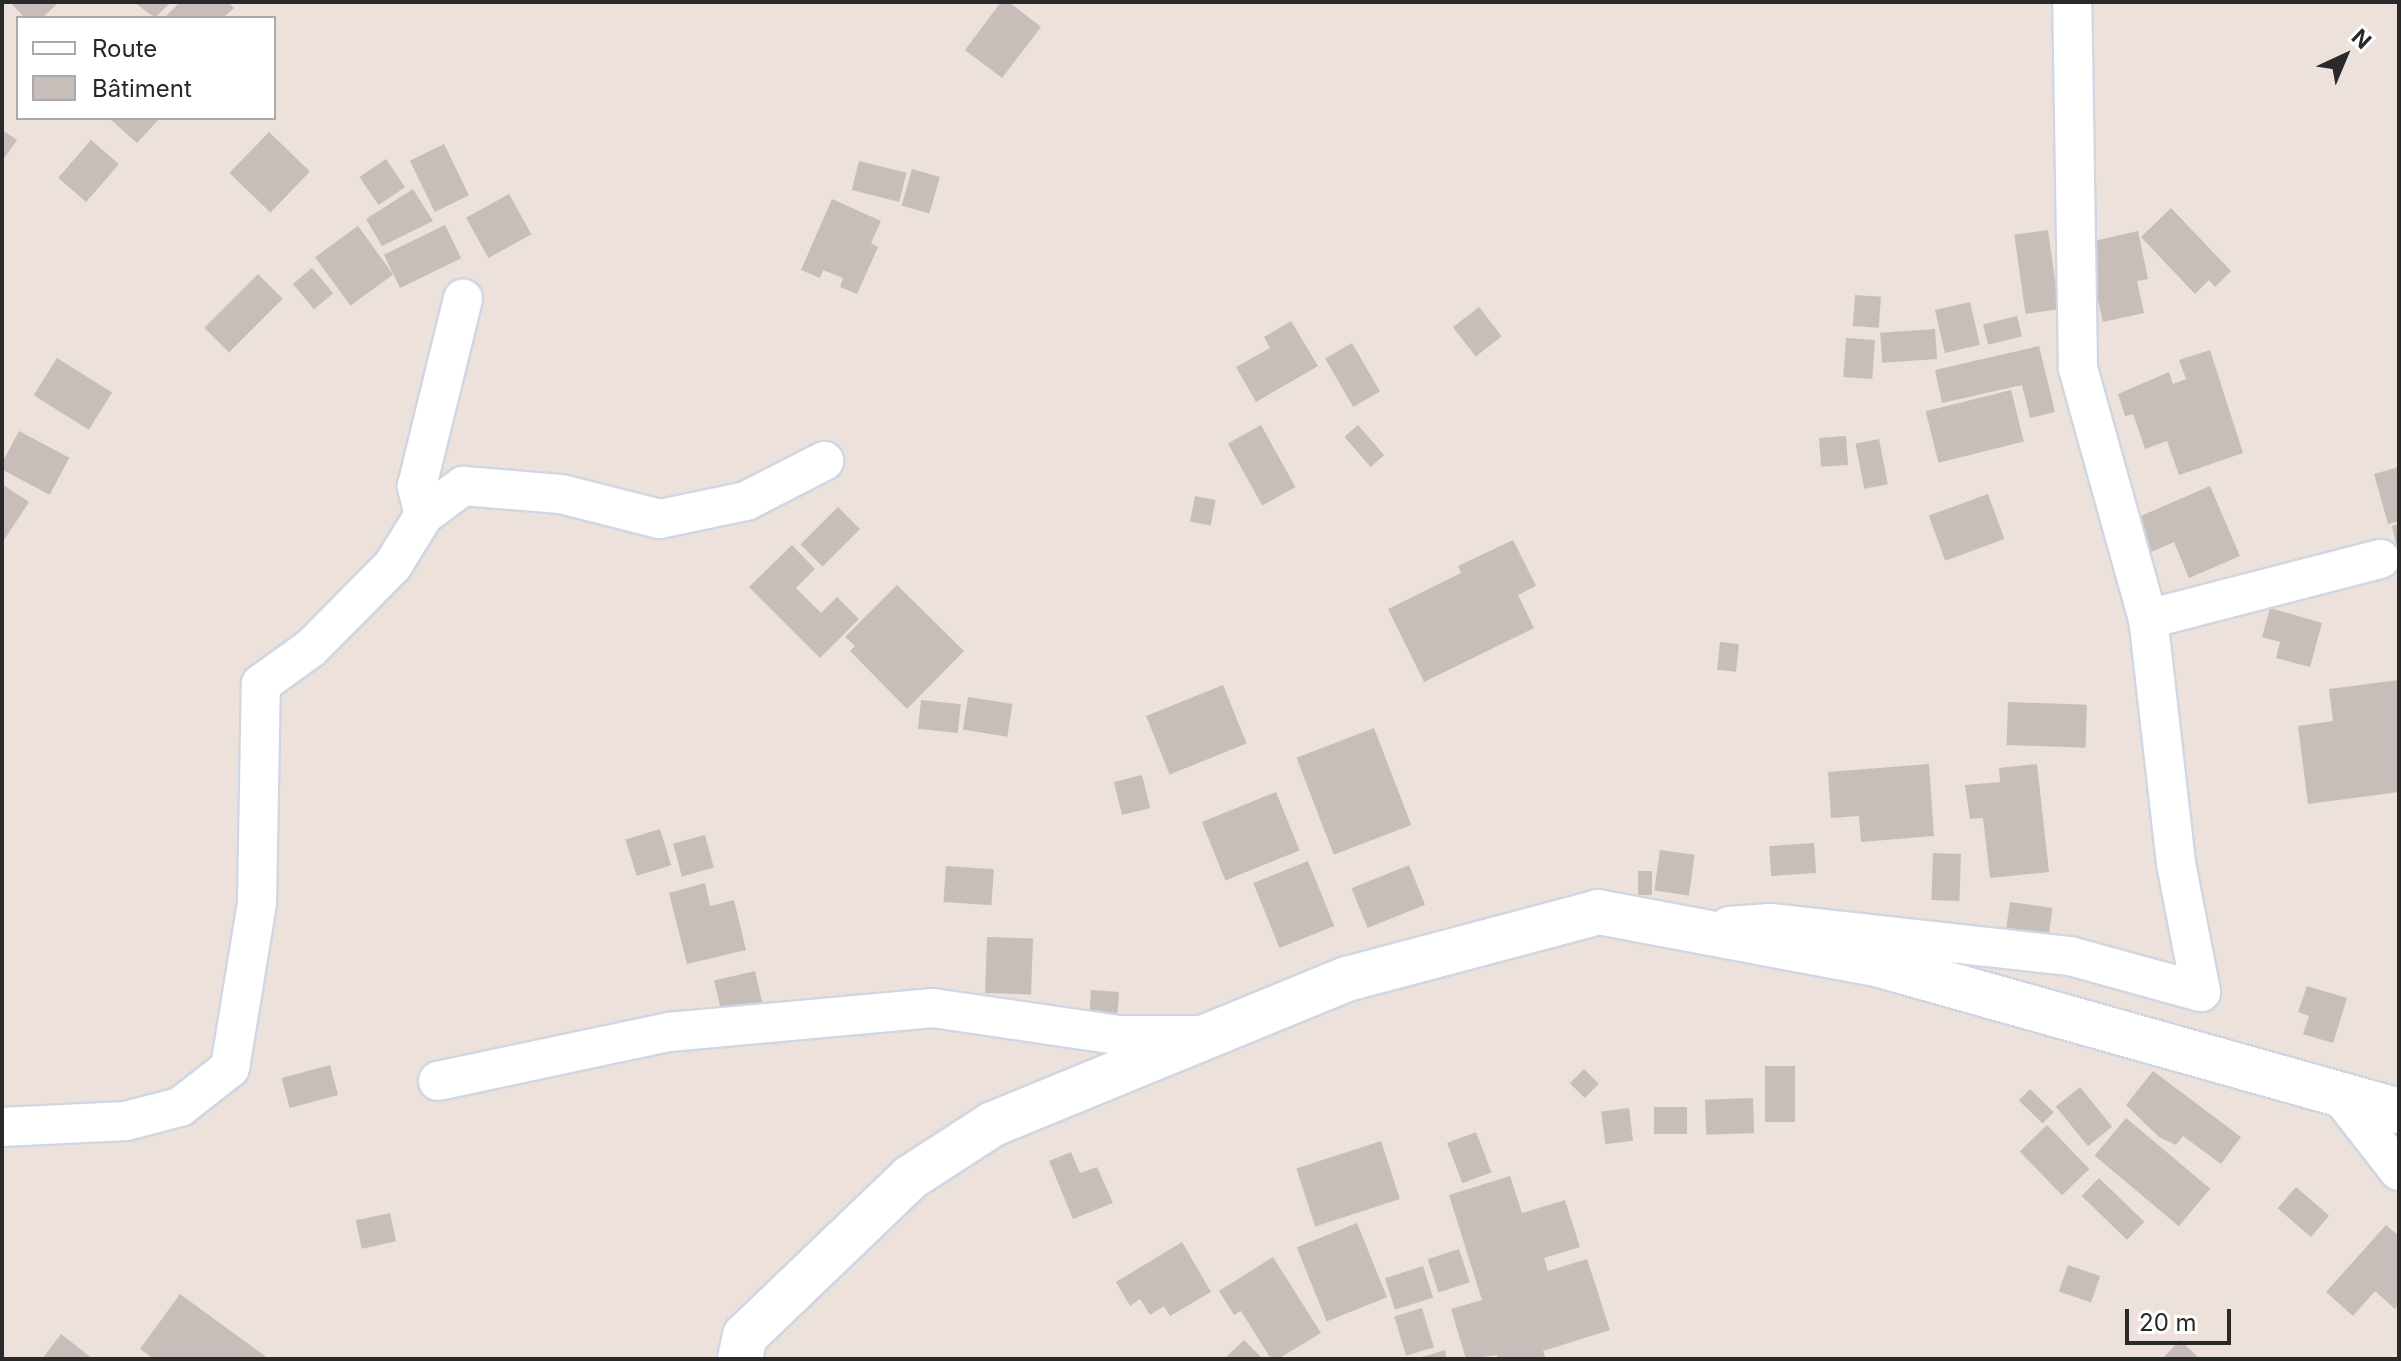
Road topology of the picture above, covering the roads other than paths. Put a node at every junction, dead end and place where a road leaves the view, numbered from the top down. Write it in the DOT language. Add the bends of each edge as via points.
graph roads {
  1 [pos="2072,2"];
  2 [pos="463,299"];
  3 [pos="824,461"];
  4 [pos="424,515"];
  5 [pos="2380,559"];
  6 [pos="2148,619"];
  7 [pos="1687,930"];
  8 [pos="1210,1035"];
  9 [pos="438,1081"];
  10 [pos="2338,1093"];
  11 [pos="2399,1111"];
  12 [pos="2,1127"];
  13 [pos="2399,1171"];
  14 [pos="740,1359"];
  1 -- 6 [label="street" via="2078,368"];
  2 -- 4 [label="street" via="417,486"];
  3 -- 4 [label="street" via="746,501 660,519 561,494 463,486"];
  4 -- 12 [label="street" via="393,565 311,648 261,684 257,903 230,1068 180,1107 126,1121"];
  5 -- 6 [label="street"];
  6 -- 7 [label="street" via="2176,863 2201,992 2070,956 1770,923"];
  7 -- 8 [label="street" via="1598,912 1347,979"];
  7 -- 10 [label="street" via="1880,965"];
  8 -- 9 [label="street" via="1117,1035 933,1008 669,1032"];
  8 -- 14 [label="street" via="993,1124 911,1177 745,1336"];
  10 -- 11 [label="street"];
  10 -- 13 [label="street"];
}
